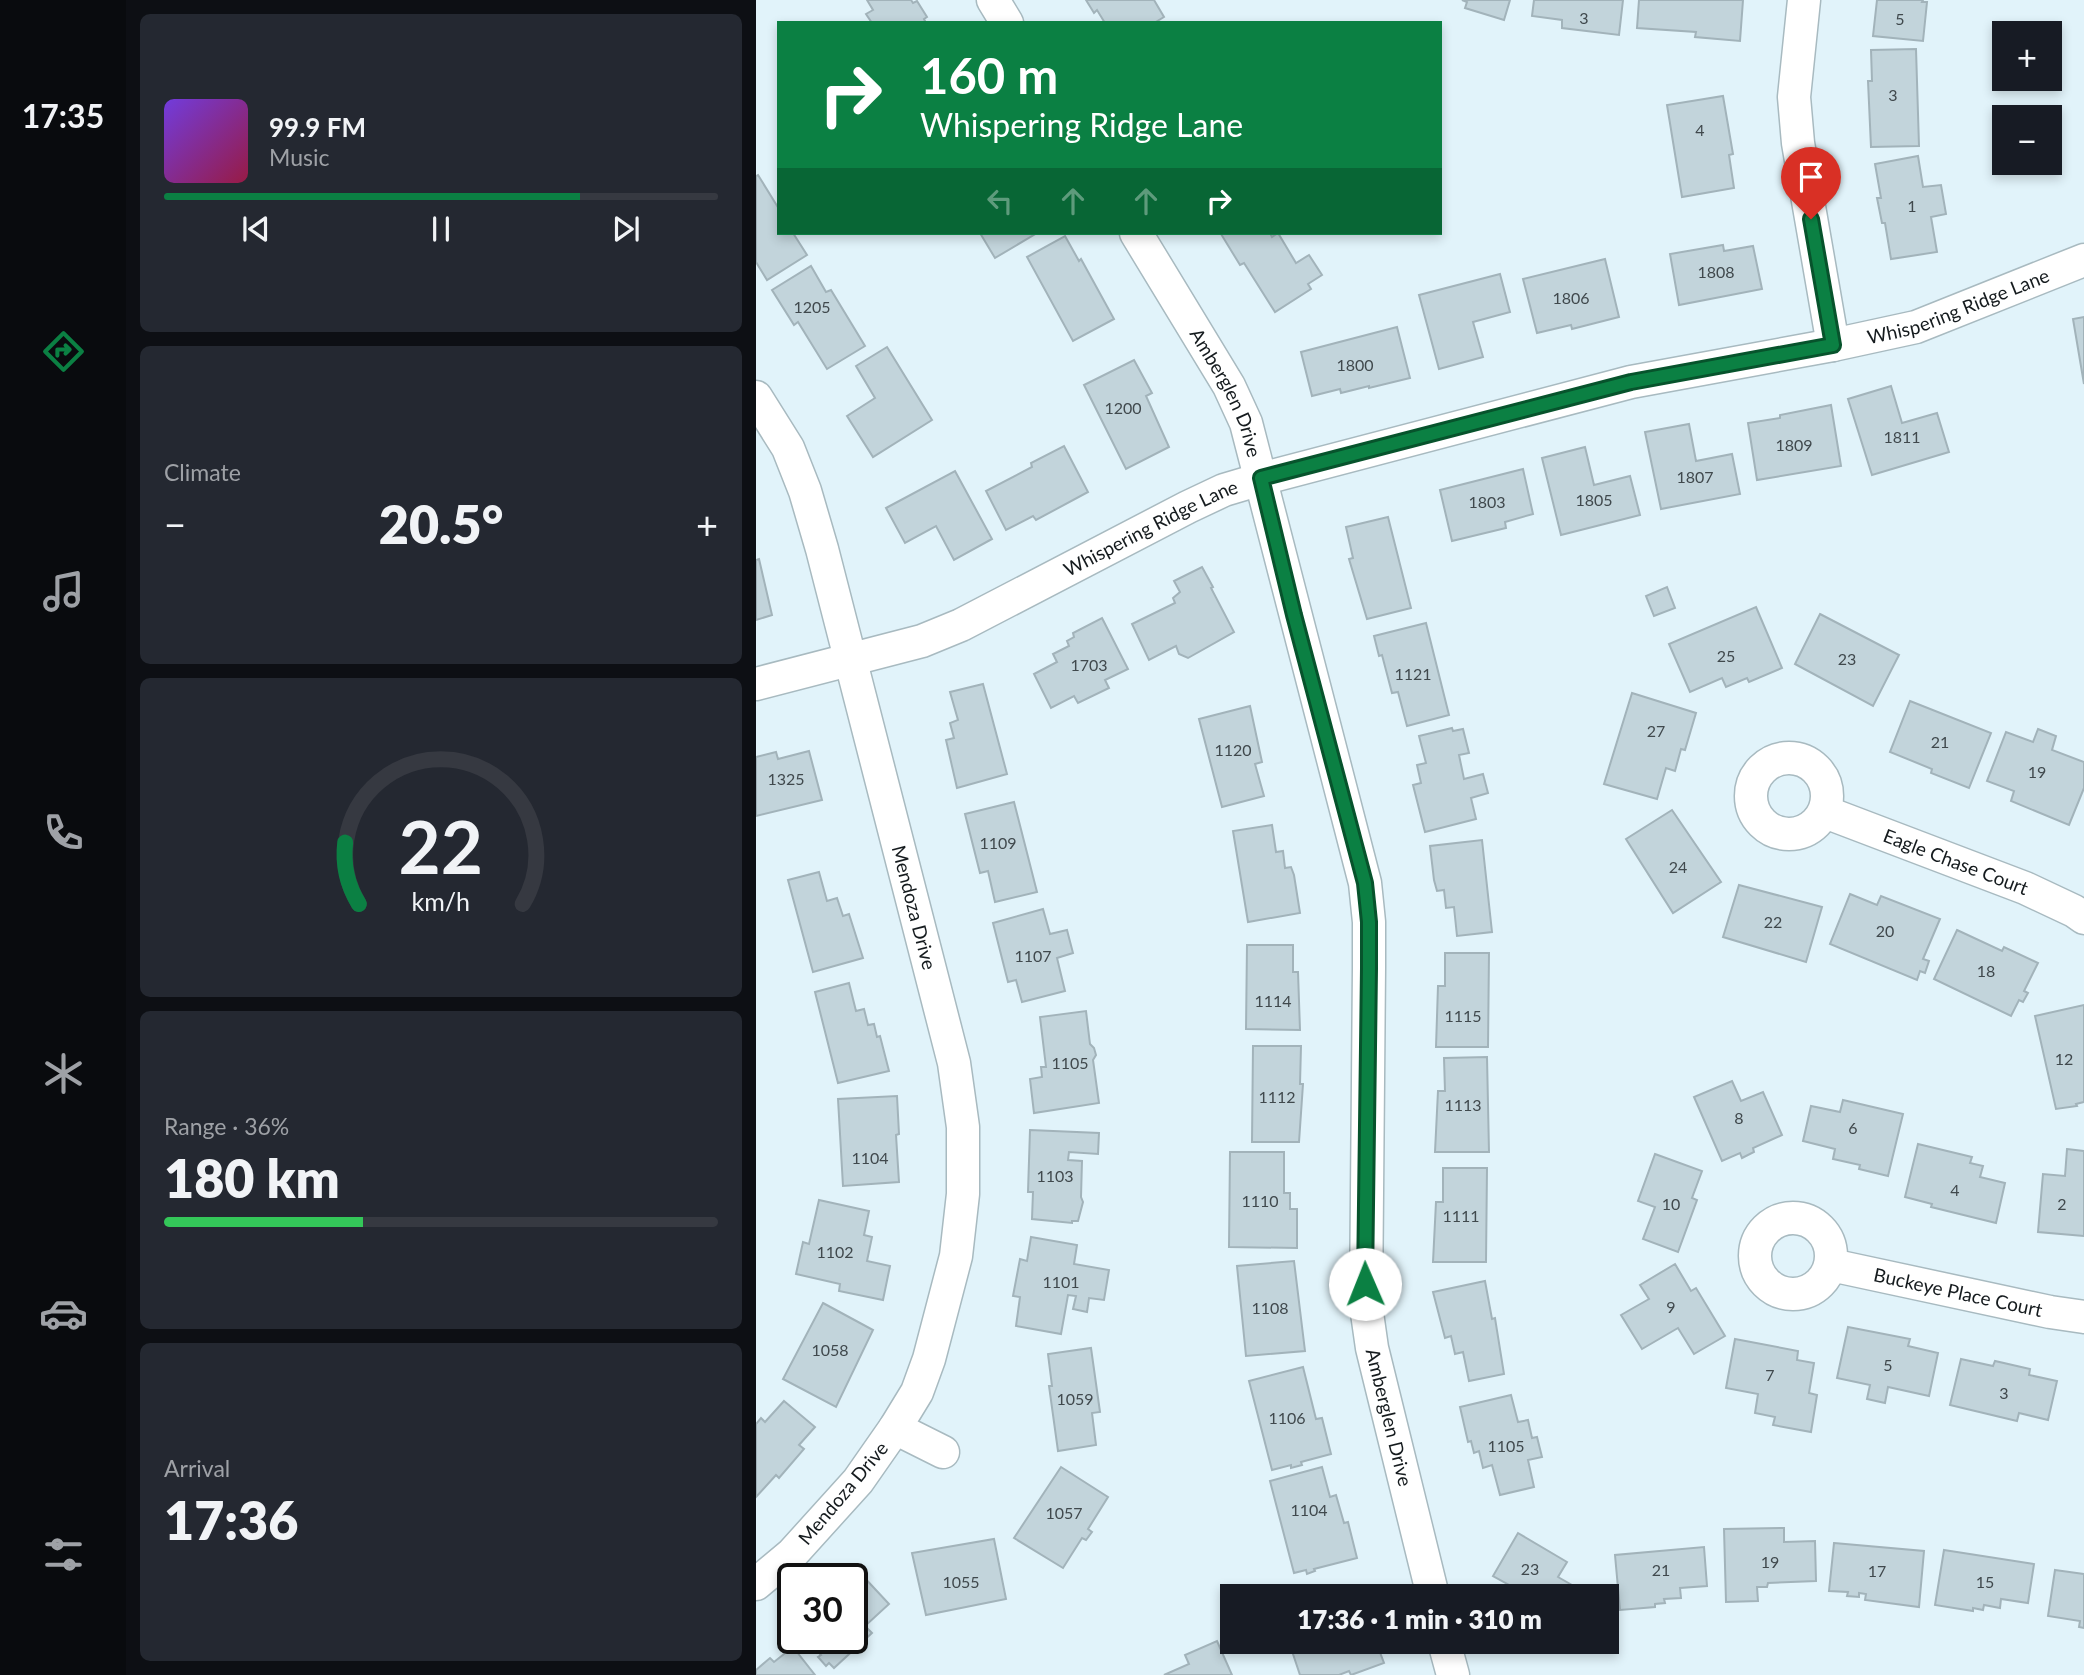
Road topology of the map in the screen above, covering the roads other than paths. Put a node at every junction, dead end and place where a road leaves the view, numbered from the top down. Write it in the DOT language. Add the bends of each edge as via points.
graph roads {
  1 [pos="993,0"];
  2 [pos="1804,0"];
  3 [pos="1006,21"];
  4 [pos="1137,235"];
  5 [pos="2084,260"];
  6 [pos="1833,345"];
  7 [pos="756,397"];
  8 [pos="1261,478"];
  9 [pos="850,660"];
  10 [pos="756,684"];
  11 [pos="1825,812"];
  12 [pos="2084,918"];
  13 [pos="1831,1265"];
  14 [pos="2084,1317"];
  15 [pos="895,1428"];
  16 [pos="943,1452"];
  17 [pos="756,1584"];
  18 [pos="1430,1584"];
  19 [pos="1447,1654"];
  20 [pos="1453,1675"];
  1 -- 3 [label="street"];
  2 -- 6 [label="street" via="1794,97"];
  4 -- 8 [label="street, Amberglen Drive" via="1229,386 1246,423"];
  5 -- 6 [label="street, Whispering Ridge Lane" via="1916,327"];
  6 -- 8 [label="street, Whispering Ridge Lane" via="1631,382"];
  7 -- 9 [label="street, Mendoza Drive" via="788,448 805,491"];
  8 -- 9 [label="street, Whispering Ridge Lane" via="1188,507 961,625 922,641"];
  8 -- 18 [label="street, Amberglen Drive" via="1365,883 1369,957 1366,1306 1372,1348"];
  9 -- 10 [label="street, Whispering Ridge Lane"];
  9 -- 15 [label="street, Mendoza Drive" via="933,975 964,1127 956,1256 929,1359 917,1392"];
  11 -- 12 [label="street, Eagle Chase Court" via="2025,888"];
  13 -- 14 [label="street, Buckeye Place Court"];
  15 -- 16 [label="street, Mendoza Drive"];
  15 -- 17 [label="street, Mendoza Drive" via="827,1517"];
  19 -- 20 [label="street"];
}
